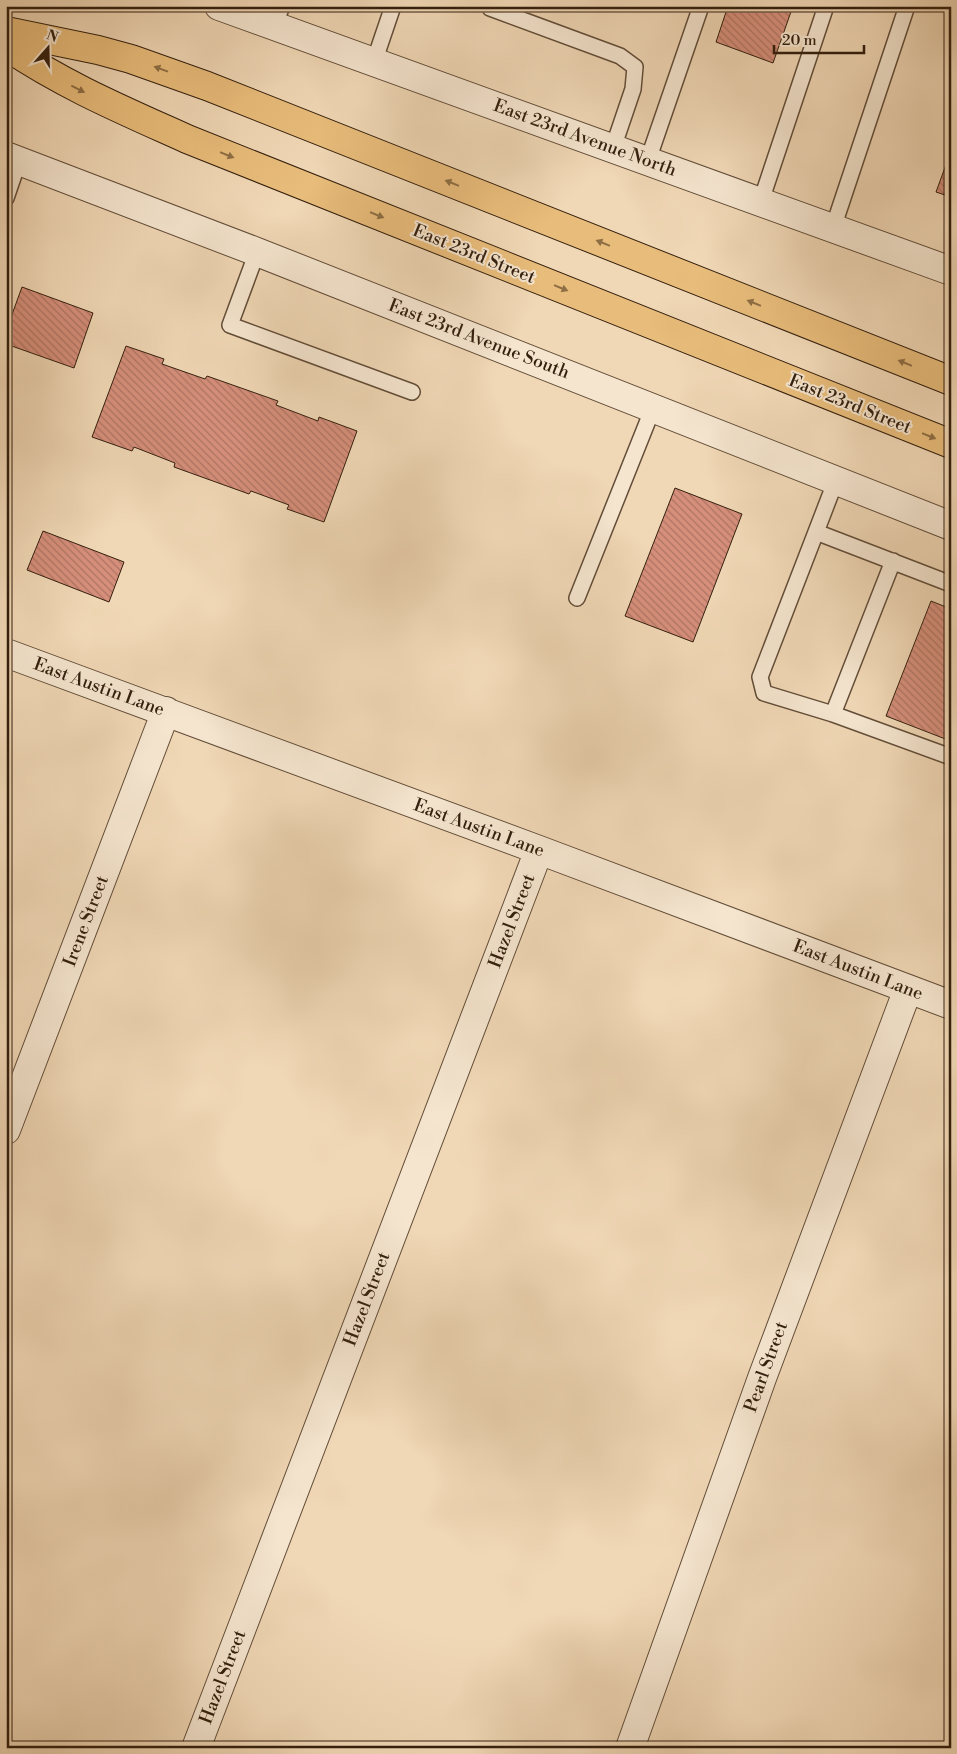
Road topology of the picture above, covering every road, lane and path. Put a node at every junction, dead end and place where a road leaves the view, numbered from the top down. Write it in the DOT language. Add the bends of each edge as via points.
graph roads {
  1 [pos="218,6"];
  2 [pos="393,6"];
  3 [pos="701,6"];
  4 [pos="826,6"];
  5 [pos="907,6"];
  6 [pos="490,8"];
  7 [pos="278,16"];
  8 [pos="6,31"];
  9 [pos="6,46"];
  10 [pos="374,62"];
  11 [pos="613,148"];
  12 [pos="12,158"];
  13 [pos="648,160"];
  14 [pos="6,198"];
  15 [pos="761,201"];
  16 [pos="833,228"];
  17 [pos="257,252"];
  18 [pos="951,271"];
  19 [pos="951,381"];
  20 [pos="412,392"];
  21 [pos="653,408"];
  22 [pos="951,444"];
  23 [pos="836,480"];
  24 [pos="951,526"];
  25 [pos="816,532"];
  26 [pos="893,561"];
  27 [pos="951,584"];
  28 [pos="577,598"];
  29 [pos="6,653"];
  30 [pos="166,712"];
  31 [pos="833,714"];
  32 [pos="951,757"];
  33 [pos="539,850"];
  34 [pos="908,989"];
  35 [pos="951,1005"];
  36 [pos="6,1130"];
  37 [pos="196,1748"];
  38 [pos="630,1748"];
  1 -- 7 [label="street, East 23rd Avenue North"];
  2 -- 10 [label="lane"];
  3 -- 13 [label="lane"];
  4 -- 15 [label="lane"];
  5 -- 16 [label="lane"];
  6 -- 11 [label="lane" via="620,56 635,68 634,89"];
  7 -- 10 [label="street, East 23rd Avenue North"];
  19 -- 8 [label="main road, one-way" via="208,86 98,50"];
  9 -- 22 [label="main road, East 23rd Street, one-way" via="78,89 187,139"];
  10 -- 11 [label="street, East 23rd Avenue North"];
  11 -- 13 [label="street, East 23rd Avenue North"];
  12 -- 14 [label="lane"];
  12 -- 17 [label="street, East 23rd Avenue South"];
  13 -- 15 [label="street, East 23rd Avenue North"];
  15 -- 16 [label="street, East 23rd Avenue North"];
  16 -- 18 [label="street, East 23rd Avenue North"];
  17 -- 20 [label="lane" via="230,325"];
  17 -- 21 [label="street, East 23rd Avenue South"];
  21 -- 23 [label="street, East 23rd Avenue South"];
  21 -- 28 [label="lane"];
  23 -- 24 [label="street, East 23rd Avenue South"];
  23 -- 25 [label="lane"];
  25 -- 26 [label="lane"];
  25 -- 31 [label="lane" via="760,678 764,693"];
  26 -- 27 [label="lane"];
  26 -- 31 [label="lane"];
  29 -- 30 [label="street, East Austin Lane"];
  30 -- 33 [label="street, East Austin Lane"];
  30 -- 36 [label="street, Irene Street"];
  31 -- 32 [label="lane"];
  33 -- 34 [label="street, East Austin Lane"];
  33 -- 37 [label="street, Hazel Street"];
  34 -- 35 [label="street, East Austin Lane"];
  34 -- 38 [label="street, Pearl Street" via="762,1378"];
}
